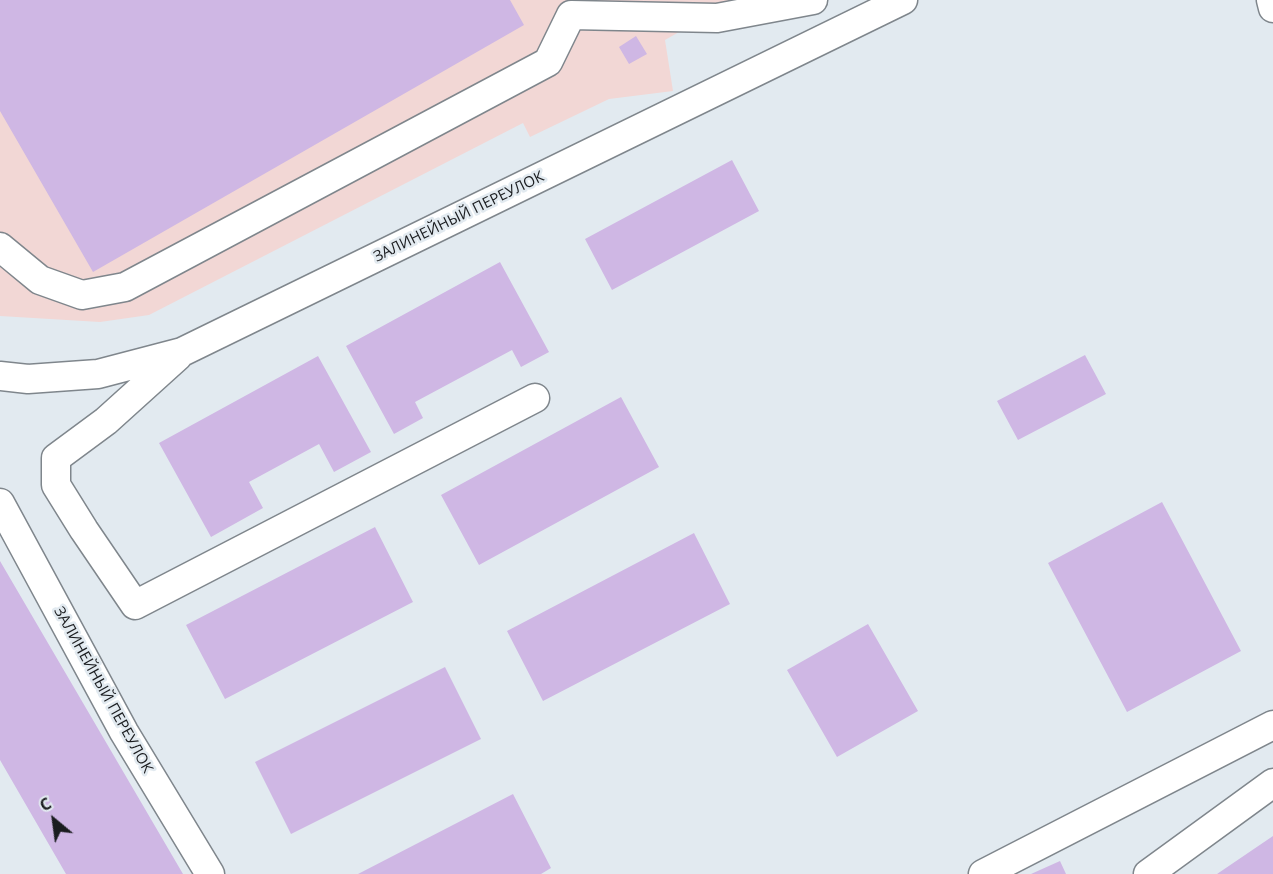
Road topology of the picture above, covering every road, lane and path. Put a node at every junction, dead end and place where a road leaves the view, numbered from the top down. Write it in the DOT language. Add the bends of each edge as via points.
graph roads {
  1 [pos="813,0"];
  2 [pos="903,0"];
  3 [pos="1271,0"];
  4 [pos="567,7"];
  5 [pos="1273,8"];
  6 [pos="0,247"];
  7 [pos="182,352"];
  8 [pos="0,376"];
  9 [pos="535,398"];
  10 [pos="0,503"];
  11 [pos="1273,725"];
  12 [pos="1273,783"];
  13 [pos="210,874"];
  14 [pos="982,874"];
  15 [pos="1148,874"];
  1 -- 4 [label="street" via="717,18"];
  2 -- 7 [label="street, ЗАЛИНЕЙНЫЙ ПЕРЕУЛОК"];
  3 -- 5 [label="street"];
  4 -- 6 [label="street" via="548,62 125,287 82,295 40,280"];
  7 -- 8 [label="street, ЗАЛИНЕЙНЫЙ ПЕРЕУЛОК" via="99,374 28,379"];
  7 -- 9 [label="street" via="106,421 56,458 56,484 135,605"];
  10 -- 13 [label="street, ЗАЛИНЕЙНЫЙ ПЕРЕУЛОК" via="124,732"];
  11 -- 14 [label="street"];
  12 -- 15 [label="street"];
}
